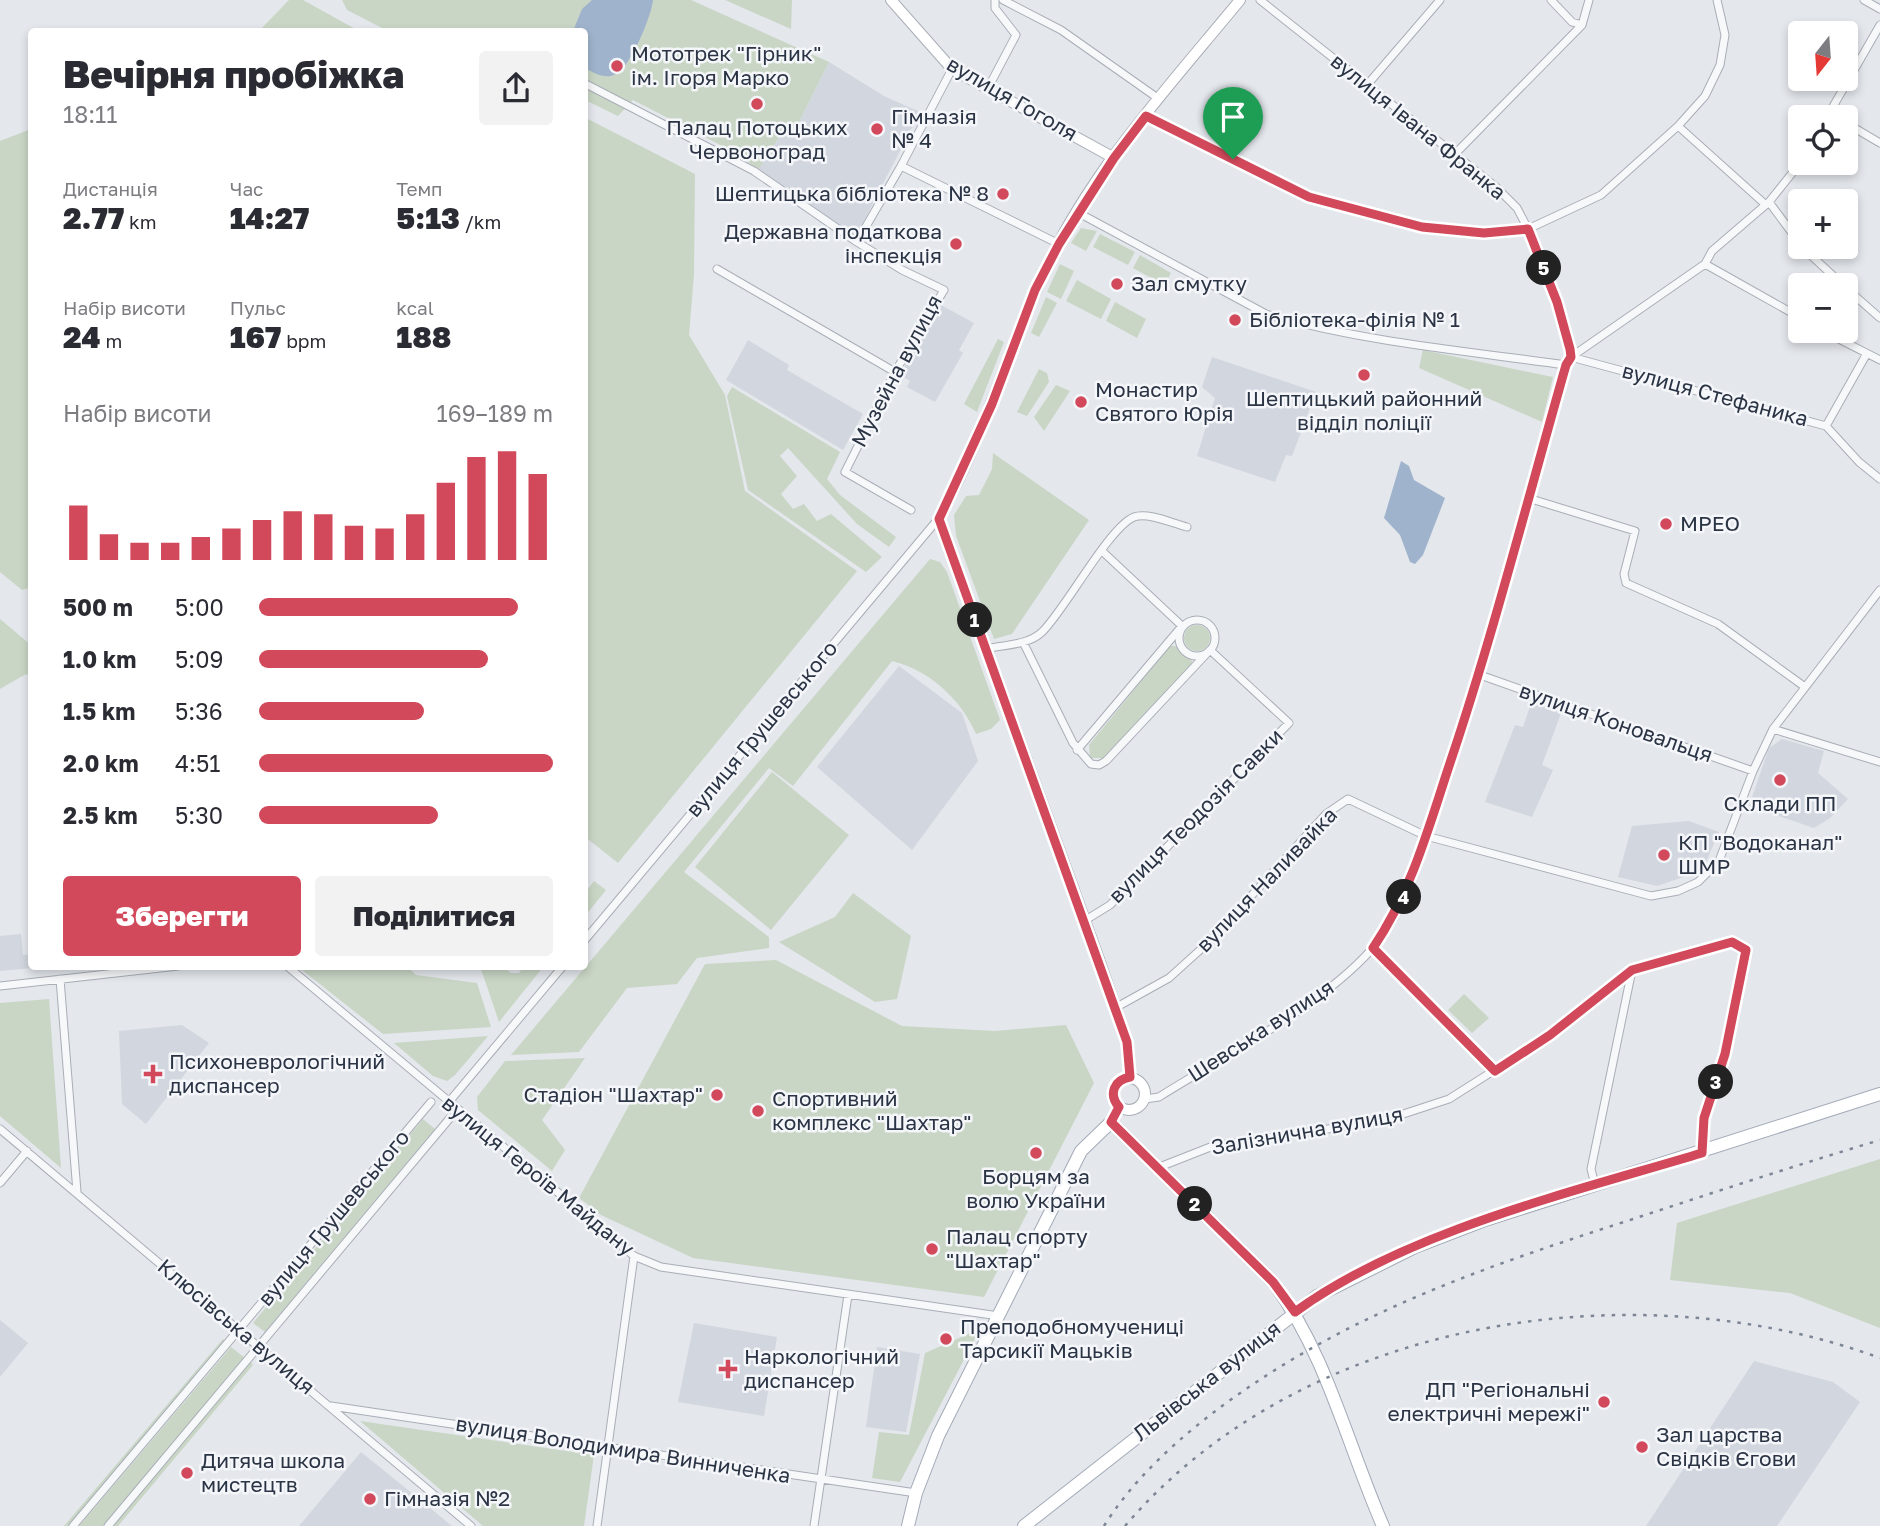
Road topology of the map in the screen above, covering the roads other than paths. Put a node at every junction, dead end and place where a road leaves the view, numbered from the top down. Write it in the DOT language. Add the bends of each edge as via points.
graph roads {
  1 [pos="891,0"];
  2 [pos="995,0"];
  3 [pos="1003,0"];
  4 [pos="1240,0"];
  5 [pos="1260,0"];
  6 [pos="1440,0"];
  7 [pos="1551,0"];
  8 [pos="1589,0"];
  9 [pos="1717,0"];
  10 [pos="1864,0"];
  11 [pos="1880,9"];
  12 [pos="1581,25"];
  13 [pos="1880,25"];
  14 [pos="1878,34"];
  15 [pos="952,69"];
  16 [pos="588,85"];
  17 [pos="1367,85"];
  18 [pos="987,90"];
  19 [pos="1159,99"];
  20 [pos="1837,105"];
  21 [pos="1146,116"];
  22 [pos="1678,126"];
  23 [pos="1858,130"];
  24 [pos="1880,143"];
  25 [pos="1453,156"];
  26 [pos="1114,158"];
  27 [pos="901,166"];
  28 [pos="1791,175"];
  29 [pos="1768,203"];
  30 [pos="1077,212"];
  31 [pos="1528,229"];
  32 [pos="1788,229"];
  33 [pos="858,242"];
  34 [pos="1059,244"];
  35 [pos="1815,259"];
  36 [pos="1705,264"];
  37 [pos="718,269"];
  38 [pos="1830,273"];
  39 [pos="1858,299"];
  40 [pos="1788,311"];
  41 [pos="1880,318"];
  42 [pos="1844,343"];
  43 [pos="1866,355"];
  44 [pos="1571,357"];
  45 [pos="1880,360"];
  46 [pos="1566,365"];
  47 [pos="895,372"];
  48 [pos="1826,426"];
  49 [pos="1880,479"];
  50 [pos="1528,498"];
  51 [pos="911,510"];
  52 [pos="939,519"];
  53 [pos="1186,527"];
  54 [pos="1102,551"];
  55 [pos="1880,590"];
  56 [pos="1182,626"];
  57 [pos="1023,642"];
  58 [pos="985,649"];
  59 [pos="1210,650"];
  60 [pos="1480,675"];
  61 [pos="1805,687"];
  62 [pos="1773,729"];
  63 [pos="1077,750"];
  64 [pos="1880,762"];
  65 [pos="1753,771"];
  66 [pos="1426,836"];
  67 [pos="1084,921"];
  68 [pos="588,936"];
  69 [pos="1373,948"];
  70 [pos="142,970"];
  71 [pos="292,970"];
  72 [pos="560,970"];
  73 [pos="1632,970"];
  74 [pos="60,979"];
  75 [pos="0,986"];
  76 [pos="1115,1008"];
  77 [pos="1495,1071"];
  78 [pos="1130,1077"];
  79 [pos="1880,1094"];
  80 [pos="1144,1100"];
  81 [pos="431,1102"];
  82 [pos="448,1103"];
  83 [pos="1119,1107"];
  84 [pos="450,1118"];
  85 [pos="1111,1122"];
  86 [pos="0,1129"];
  87 [pos="27,1151"];
  88 [pos="1702,1153"];
  89 [pos="1157,1168"];
  90 [pos="0,1183"];
  91 [pos="1595,1185"];
  92 [pos="77,1192"];
  93 [pos="635,1256"];
  94 [pos="848,1295"];
  95 [pos="1295,1312"];
  96 [pos="1000,1316"];
  97 [pos="239,1330"];
  98 [pos="260,1347"];
  99 [pos="330,1406"];
  100 [pos="607,1447"];
  101 [pos="820,1479"];
  102 [pos="916,1493"];
  103 [pos="73,1526"];
  104 [pos="108,1526"];
  105 [pos="471,1526"];
  106 [pos="597,1526"];
  107 [pos="814,1526"];
  108 [pos="908,1526"];
  109 [pos="1024,1526"];
  110 [pos="1383,1526"];
  1 -- 15 [label="main road, вулиця Гоголя"];
  2 -- 18 [label="street" via="995,8 1016,35"];
  3 -- 19 [label="street" via="1061,30"];
  4 -- 19 [label="main road"];
  5 -- 17 [label="street, вулиця Івана Франка"];
  6 -- 17 [label="street"];
  7 -- 12 [label="street"];
  8 -- 12 [label="street"];
  9 -- 22 [label="street" via="1725,35 1720,65 1705,96"];
  10 -- 11 [label="street"];
  12 -- 25 [label="street"];
  13 -- 14 [label="street"];
  14 -- 20 [label="street"];
  15 -- 18 [label="main road, вулиця Гоголя"];
  15 -- 27 [label="street"];
  16 -- 33 [label="street, Музейна вулиця" via="754,171"];
  17 -- 25 [label="street, вулиця Івана Франка"];
  18 -- 26 [label="main road, вулиця Гоголя"];
  19 -- 21 [label="main road"];
  21 -- 26 [label="main road"];
  21 -- 31 [label="street" via="1309,197 1422,227 1484,233"];
  22 -- 29 [label="street"];
  22 -- 31 [label="street" via="1601,195"];
  23 -- 24 [label="street"];
  25 -- 31 [label="street, вулиця Івана Франка" via="1510,201"];
  26 -- 30 [label="main road"];
  27 -- 33 [label="street"];
  27 -- 34 [label="street"];
  28 -- 29 [label="street"];
  29 -- 32 [label="street"];
  29 -- 36 [label="street" via="1712,251"];
  30 -- 34 [label="main road"];
  30 -- 46 [label="street" via="1266,314 1402,341"];
  31 -- 44 [label="street, вулиця Івана Франка" via="1557,302"];
  33 -- 47 [label="street, Музейна вулиця" via="944,290"];
  34 -- 52 [label="main road" via="1035,290 992,404"];
  35 -- 38 [label="street"];
  36 -- 40 [label="street"];
  36 -- 44 [label="street"];
  37 -- 47 [label="street"];
  39 -- 41 [label="street"];
  42 -- 43 [label="street"];
  43 -- 45 [label="street"];
  43 -- 48 [label="street"];
  44 -- 46 [label="street, Шевська вулиця"];
  44 -- 48 [label="street, вулиця Стефаника"];
  46 -- 50 [label="street, Шевська вулиця"];
  47 -- 51 [label="street, Музейна вулиця" via="845,472"];
  48 -- 49 [label="street, вулиця Стефаника"];
  50 -- 60 [label="street, Шевська вулиця"];
  50 -- 61 [label="street" via="1635,531 1626,583 1718,624"];
  52 -- 58 [label="main road"];
  52 -- 68 [label="street, вулиця Грушевського"];
  53 -- 54 [label="street" via="1142,516 1132,518"];
  54 -- 56 [label="street"];
  54 -- 57 [label="street" via="1041,633"];
  55 -- 61 [label="street"];
  56 -- 59 [label="street" via="1178,639 1184,652 1198,657"];
  56 -- 59 [label="street" via="1197,619 1207,623 1215,639"];
  56 -- 63 [label="street"];
  57 -- 58 [label="street"];
  57 -- 63 [label="street"];
  58 -- 67 [label="main road"];
  59 -- 63 [label="street" via="1106,761 1091,764"];
  59 -- 67 [label="street, вулиця Теодозія Савки" via="1289,723 1110,905"];
  60 -- 65 [label="street, вулиця Коновальця"];
  60 -- 66 [label="street, Шевська вулиця"];
  61 -- 62 [label="street"];
  62 -- 64 [label="street"];
  62 -- 65 [label="street"];
  65 -- 66 [label="street" via="1719,861 1698,882 1678,891 1651,896"];
  66 -- 69 [label="street, Шевська вулиця" via="1407,890"];
  66 -- 76 [label="street, вулиця Наливайка" via="1348,800 1337,806 1210,941 1169,978"];
  67 -- 76 [label="main road"];
  69 -- 77 [label="street"];
  69 -- 80 [label="street, Шевська вулиця" via="1326,991 1159,1097"];
  70 -- 74 [label="street"];
  71 -- 82 [label="street, вулиця Героїв Майдану"];
  72 -- 82 [label="street"];
  73 -- 77 [label="street, Залізнична вулиця" via="1550,1035"];
  73 -- 88 [label="street, Залізнична вулиця" via="1732,942 1746,950 1725,1054 1704,1118"];
  73 -- 91 [label="street" via="1591,1169"];
  74 -- 75 [label="street"];
  74 -- 92 [label="street"];
  76 -- 78 [label="main road" via="1127,1042"];
  77 -- 89 [label="street, Залізнична вулиця" via="1449,1099 1417,1111 1382,1121 1213,1146"];
  78 -- 80 [label="main road" via="1143,1085"];
  78 -- 83 [label="main road" via="1114,1088 1113,1098"];
  79 -- 88 [label="main road, Львівська вулиця"];
  80 -- 83 [label="main road" via="1133,1110"];
  81 -- 97 [label="street, вулиця Грушевського"];
  82 -- 93 [label="street, вулиця Героїв Майдану"];
  83 -- 85 [label="main road"];
  84 -- 98 [label="street, вулиця Грушевського"];
  85 -- 89 [label="main road"];
  85 -- 96 [label="main road" via="1081,1151"];
  86 -- 87 [label="street, Клюсівська вулиця"];
  87 -- 90 [label="street"];
  87 -- 92 [label="street, Клюсівська вулиця"];
  88 -- 91 [label="main road, Львівська вулиця"];
  89 -- 95 [label="main road" via="1273,1282"];
  91 -- 95 [label="main road, Львівська вулиця" via="1415,1247 1317,1296"];
  92 -- 97 [label="street, Клюсівська вулиця"];
  93 -- 94 [label="street, вулиця Героїв Майдану" via="661,1267"];
  93 -- 100 [label="street"];
  94 -- 96 [label="street, вулиця Героїв Майдану"];
  94 -- 101 [label="street"];
  95 -- 109 [label="main road, Львівська вулиця"];
  95 -- 110 [label="main road"];
  96 -- 102 [label="main road" via="938,1436"];
  97 -- 98 [label="street, Клюсівська вулиця"];
  97 -- 103 [label="street, вулиця Грушевського"];
  98 -- 99 [label="street, Клюсівська вулиця"];
  98 -- 104 [label="street, вулиця Грушевського"];
  99 -- 100 [label="street, вулиця Володимира Винниченка"];
  99 -- 105 [label="street, Клюсівська вулиця"];
  100 -- 101 [label="street, вулиця Володимира Винниченка"];
  100 -- 106 [label="street"];
  101 -- 102 [label="street, вулиця Володимира Винниченка"];
  101 -- 107 [label="street"];
  102 -- 108 [label="main road"];
}
